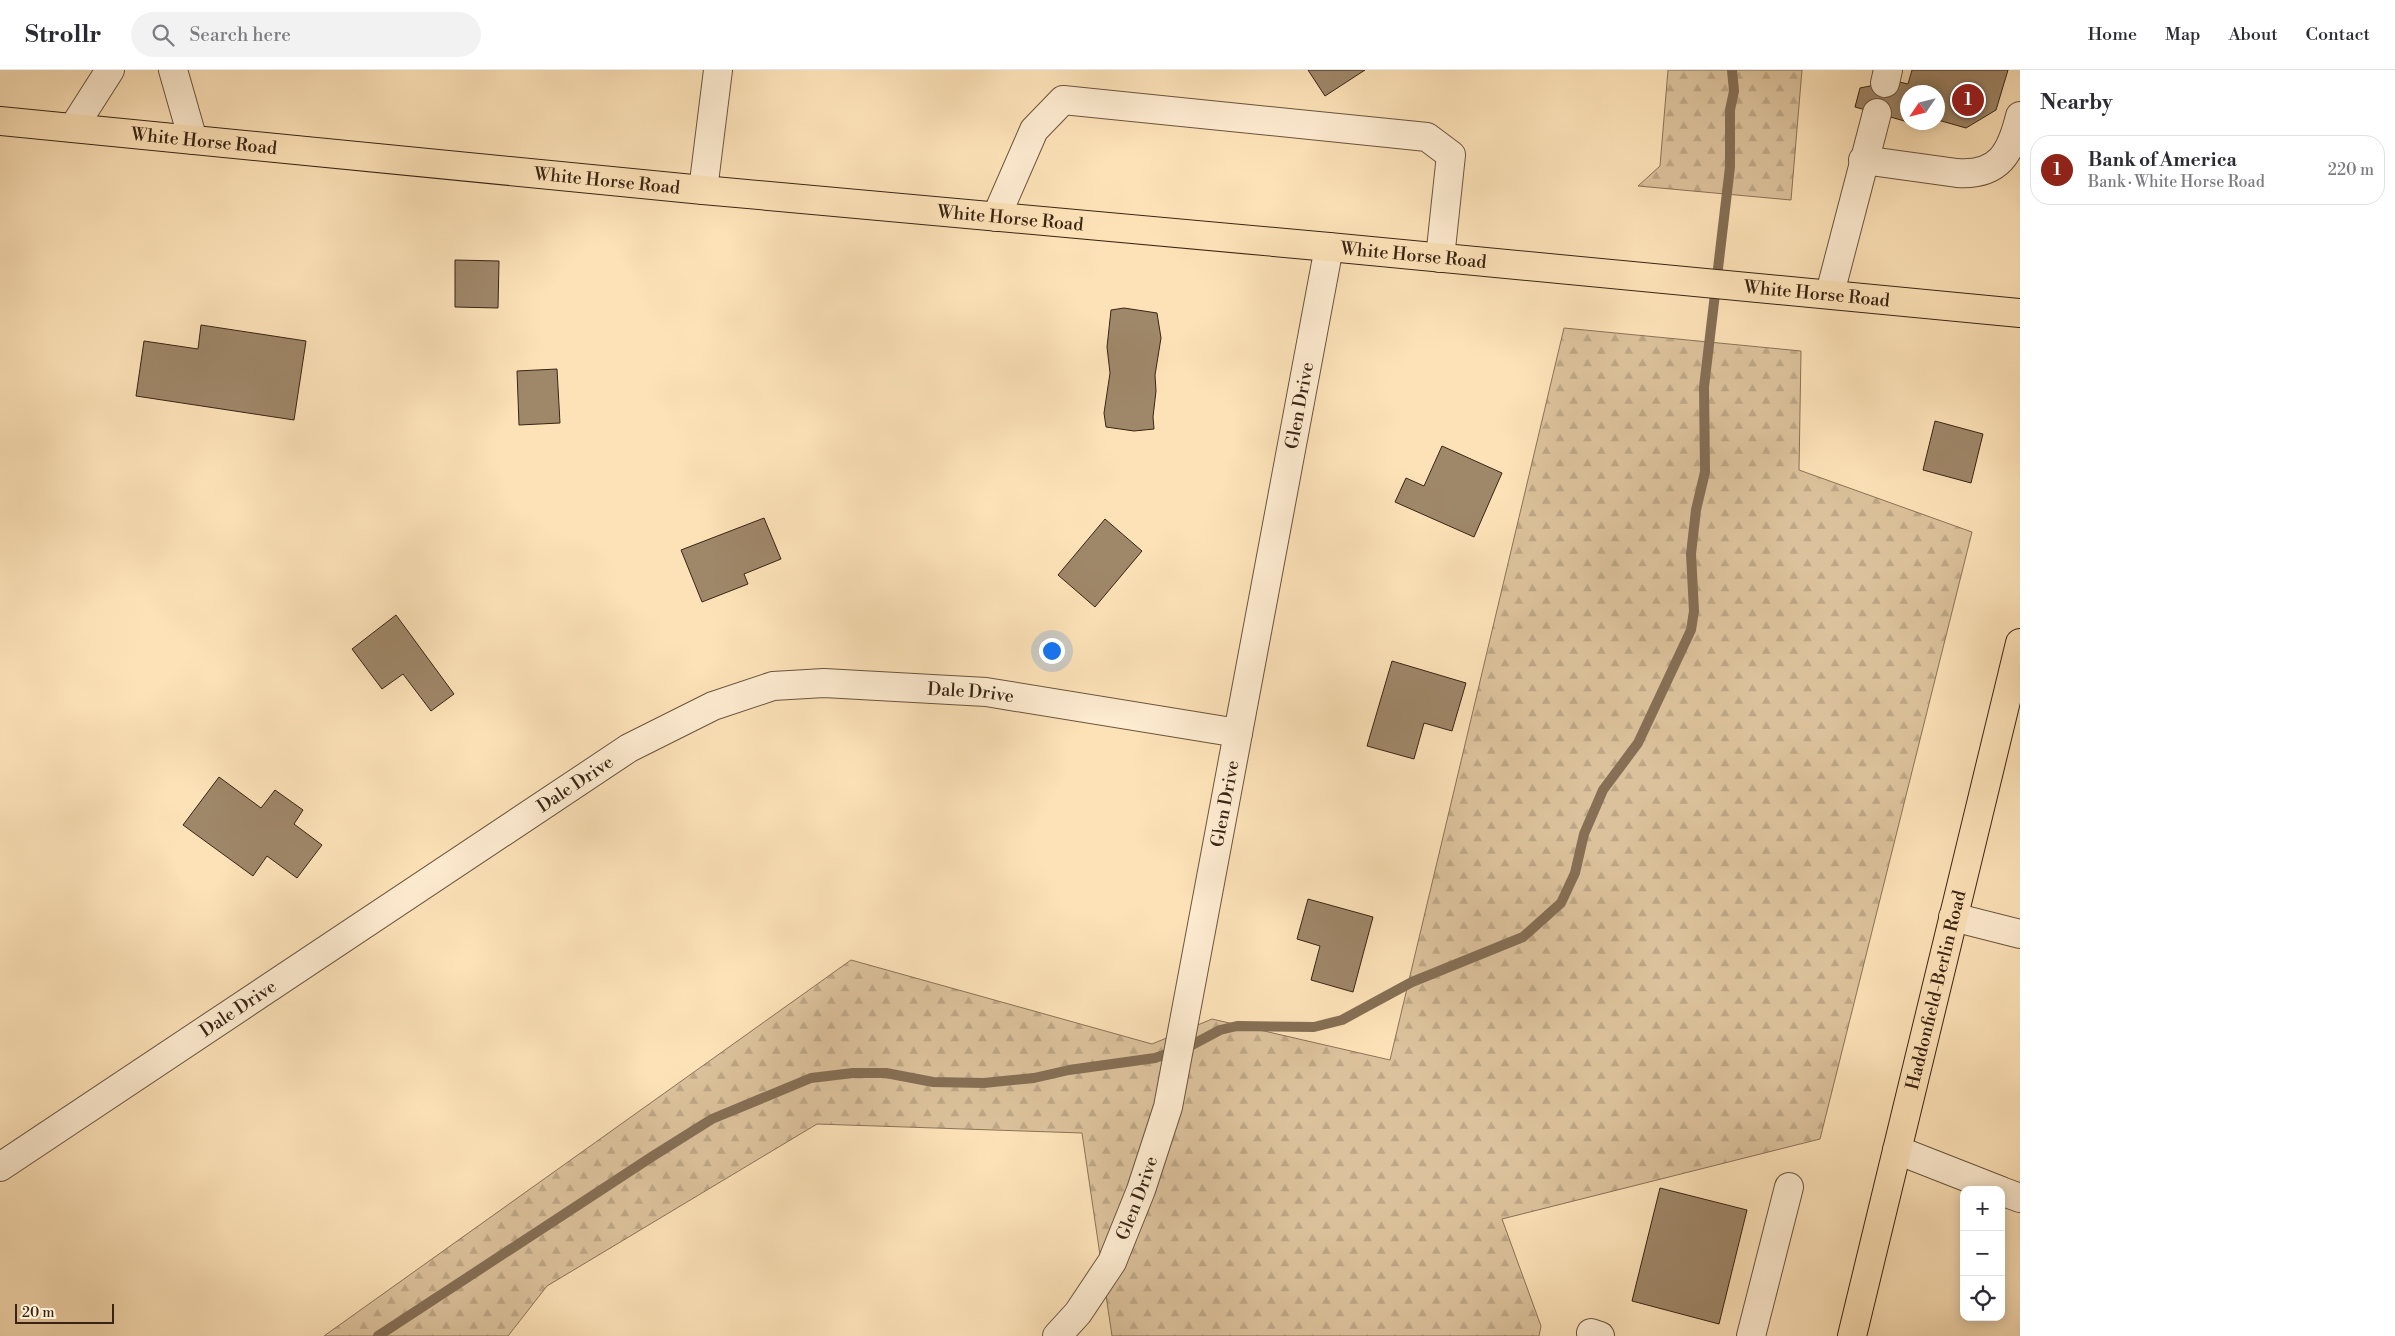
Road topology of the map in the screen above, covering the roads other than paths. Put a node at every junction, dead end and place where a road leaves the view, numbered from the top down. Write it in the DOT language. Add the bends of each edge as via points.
graph roads {
  1 [pos="110,70"];
  2 [pos="173,70"];
  3 [pos="718,70"];
  4 [pos="1878,113"];
  5 [pos="2020,116"];
  6 [pos="0,121"];
  7 [pos="73,128"];
  8 [pos="193,140"];
  9 [pos="1864,160"];
  10 [pos="702,190"];
  11 [pos="996,217"];
  12 [pos="1329,247"];
  13 [pos="1440,258"];
  14 [pos="1830,293"];
  15 [pos="2020,313"];
  16 [pos="2020,643"];
  17 [pos="2016,676"];
  18 [pos="1238,733"];
  19 [pos="1953,916"];
  20 [pos="2020,934"];
  21 [pos="1897,1150"];
  22 [pos="0,1167"];
  23 [pos="1990,1186"];
  24 [pos="1789,1187"];
  25 [pos="2005,1192"];
  26 [pos="2020,1198"];
  27 [pos="1057,1336"];
  28 [pos="1751,1336"];
  29 [pos="1852,1336"];
  1 -- 7 [label="street"];
  2 -- 8 [label="street"];
  3 -- 10 [label="street"];
  4 -- 9 [label="street"];
  5 -- 9 [label="street" via="2009,151 1999,162 1972,174"];
  6 -- 7 [label="main road, White Horse Road"];
  7 -- 8 [label="main road, White Horse Road"];
  8 -- 10 [label="main road, White Horse Road"];
  9 -- 14 [label="street"];
  10 -- 11 [label="main road, White Horse Road"];
  11 -- 12 [label="main road, White Horse Road"];
  11 -- 13 [label="street" via="1034,130 1063,100 1427,137 1451,155"];
  12 -- 13 [label="main road, White Horse Road"];
  12 -- 18 [label="street, Glen Drive"];
  13 -- 14 [label="main road, White Horse Road"];
  14 -- 15 [label="main road, White Horse Road"];
  16 -- 17 [label="main road, Haddonfield-Berlin Road"];
  17 -- 19 [label="main road, Haddonfield-Berlin Road"];
  18 -- 22 [label="street, Dale Drive" via="986,692 824,683 773,686 712,706 629,748"];
  18 -- 27 [label="street, Glen Drive" via="1168,1107 1141,1190 1112,1262 1078,1313"];
  19 -- 20 [label="street"];
  19 -- 21 [label="main road, Haddonfield-Berlin Road"];
  21 -- 23 [label="street"];
  21 -- 29 [label="main road, Haddonfield-Berlin Road"];
  24 -- 28 [label="street"];
  25 -- 26 [label="street"];
}
